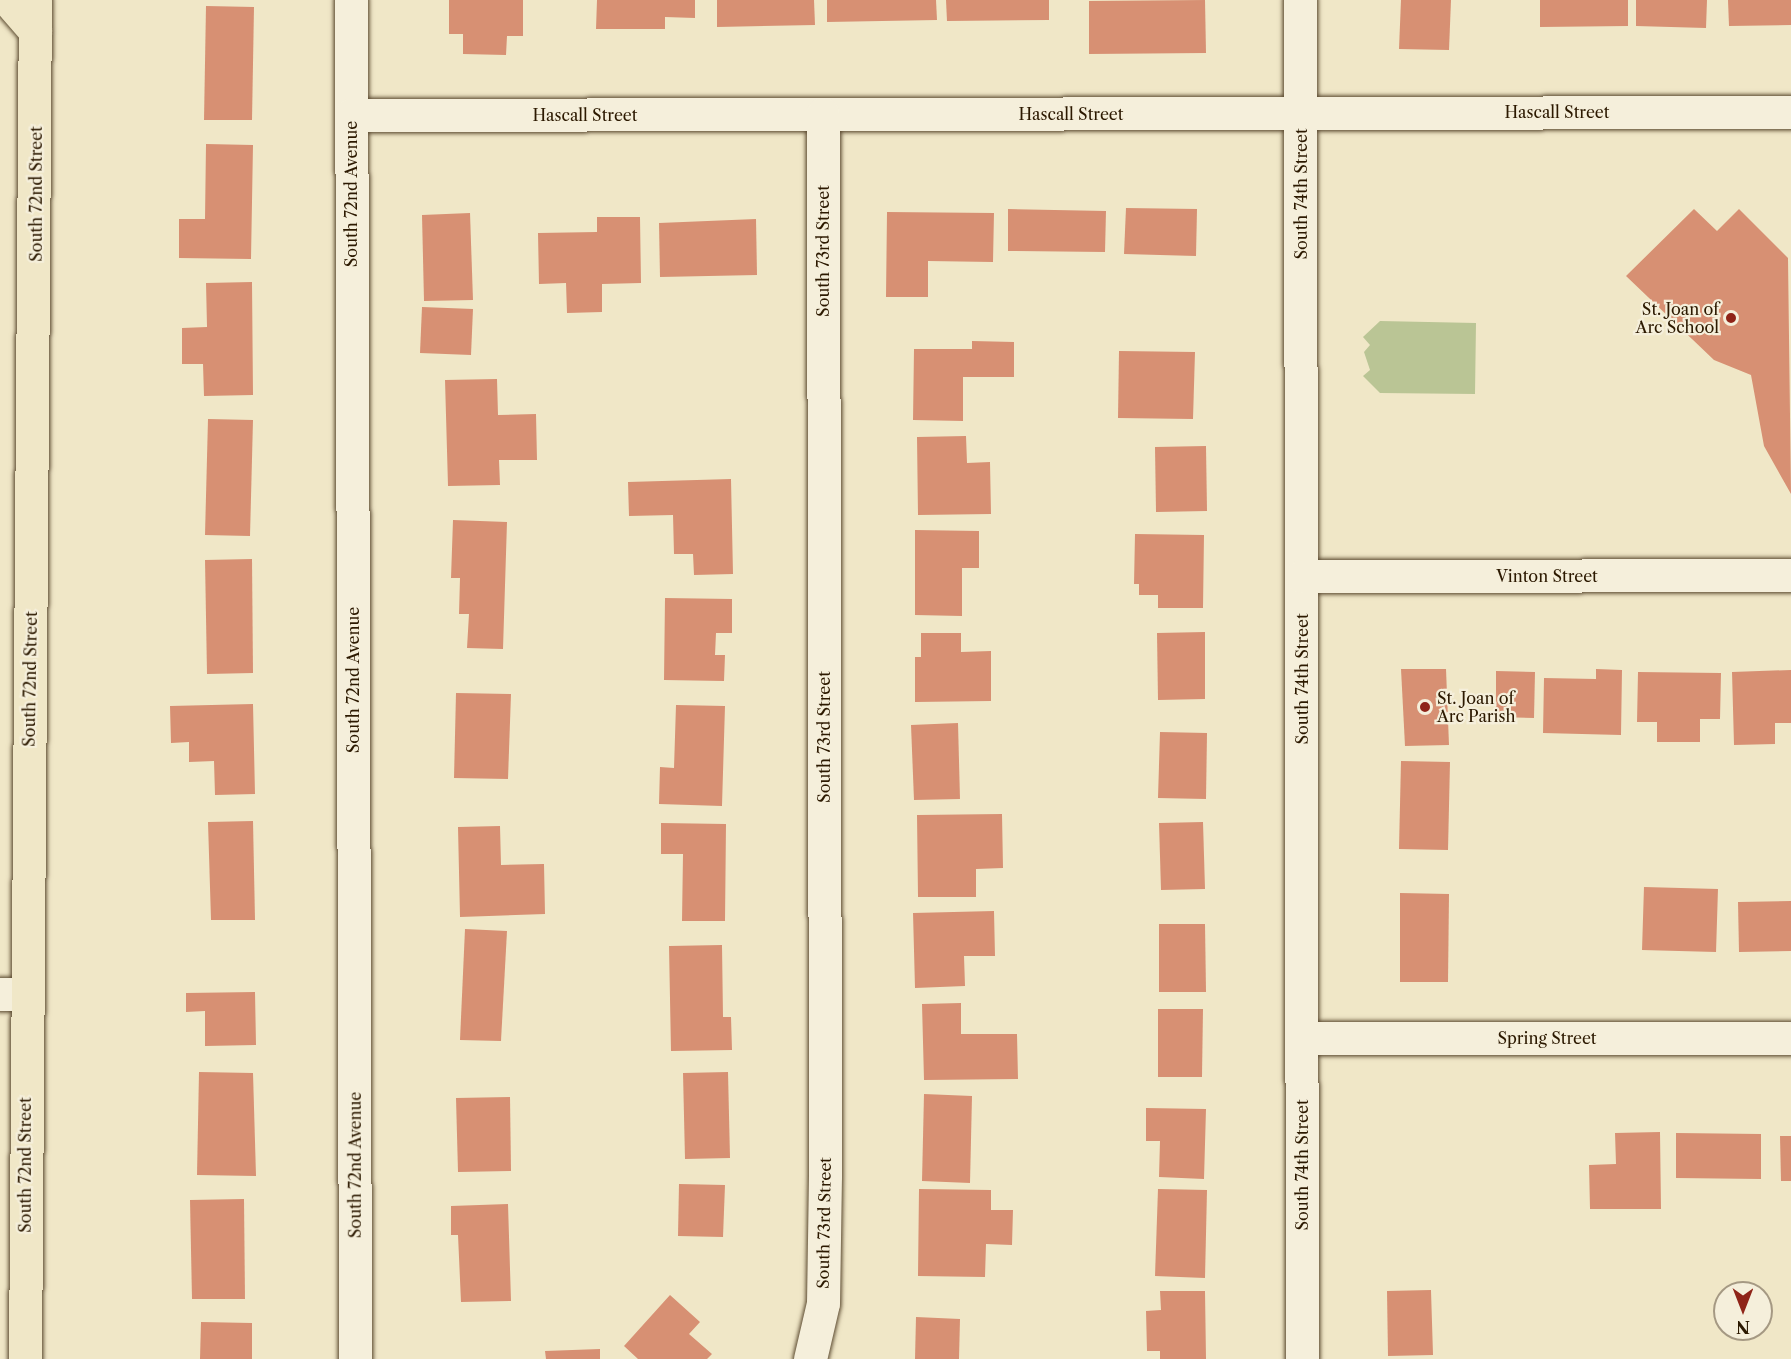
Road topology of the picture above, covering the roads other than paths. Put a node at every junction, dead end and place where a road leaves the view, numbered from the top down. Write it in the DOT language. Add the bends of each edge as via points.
graph roads {
  1 [pos="8,0"];
  2 [pos="351,0"];
  3 [pos="1300,0"];
  4 [pos="35,15"];
  5 [pos="1791,112"];
  6 [pos="1300,113"];
  7 [pos="823,114"];
  8 [pos="351,115"];
  9 [pos="1791,575"];
  10 [pos="1302,576"];
  11 [pos="12,994"];
  12 [pos="1303,1038"];
  13 [pos="1791,1038"];
  14 [pos="25,1359"];
  15 [pos="355,1359"];
  16 [pos="810,1359"];
  17 [pos="1302,1359"];
  1 -- 4 [label="main road"];
  2 -- 8 [label="street, South 72nd Avenue"];
  3 -- 6 [label="street, South 74th Street"];
  4 -- 11 [label="main road, South 72nd Street"];
  5 -- 6 [label="street, Hascall Street"];
  6 -- 7 [label="street, Hascall Street"];
  6 -- 10 [label="street, South 74th Street"];
  7 -- 8 [label="street, Hascall Street"];
  7 -- 16 [label="street, South 73rd Street" via="825,1175 823,1303"];
  8 -- 15 [label="street, South 72nd Avenue"];
  9 -- 10 [label="street, Vinton Street"];
  10 -- 12 [label="street, South 74th Street"];
  11 -- 14 [label="main road, South 72nd Street"];
  12 -- 13 [label="street, Spring Street"];
  12 -- 17 [label="street, South 74th Street"];
}
